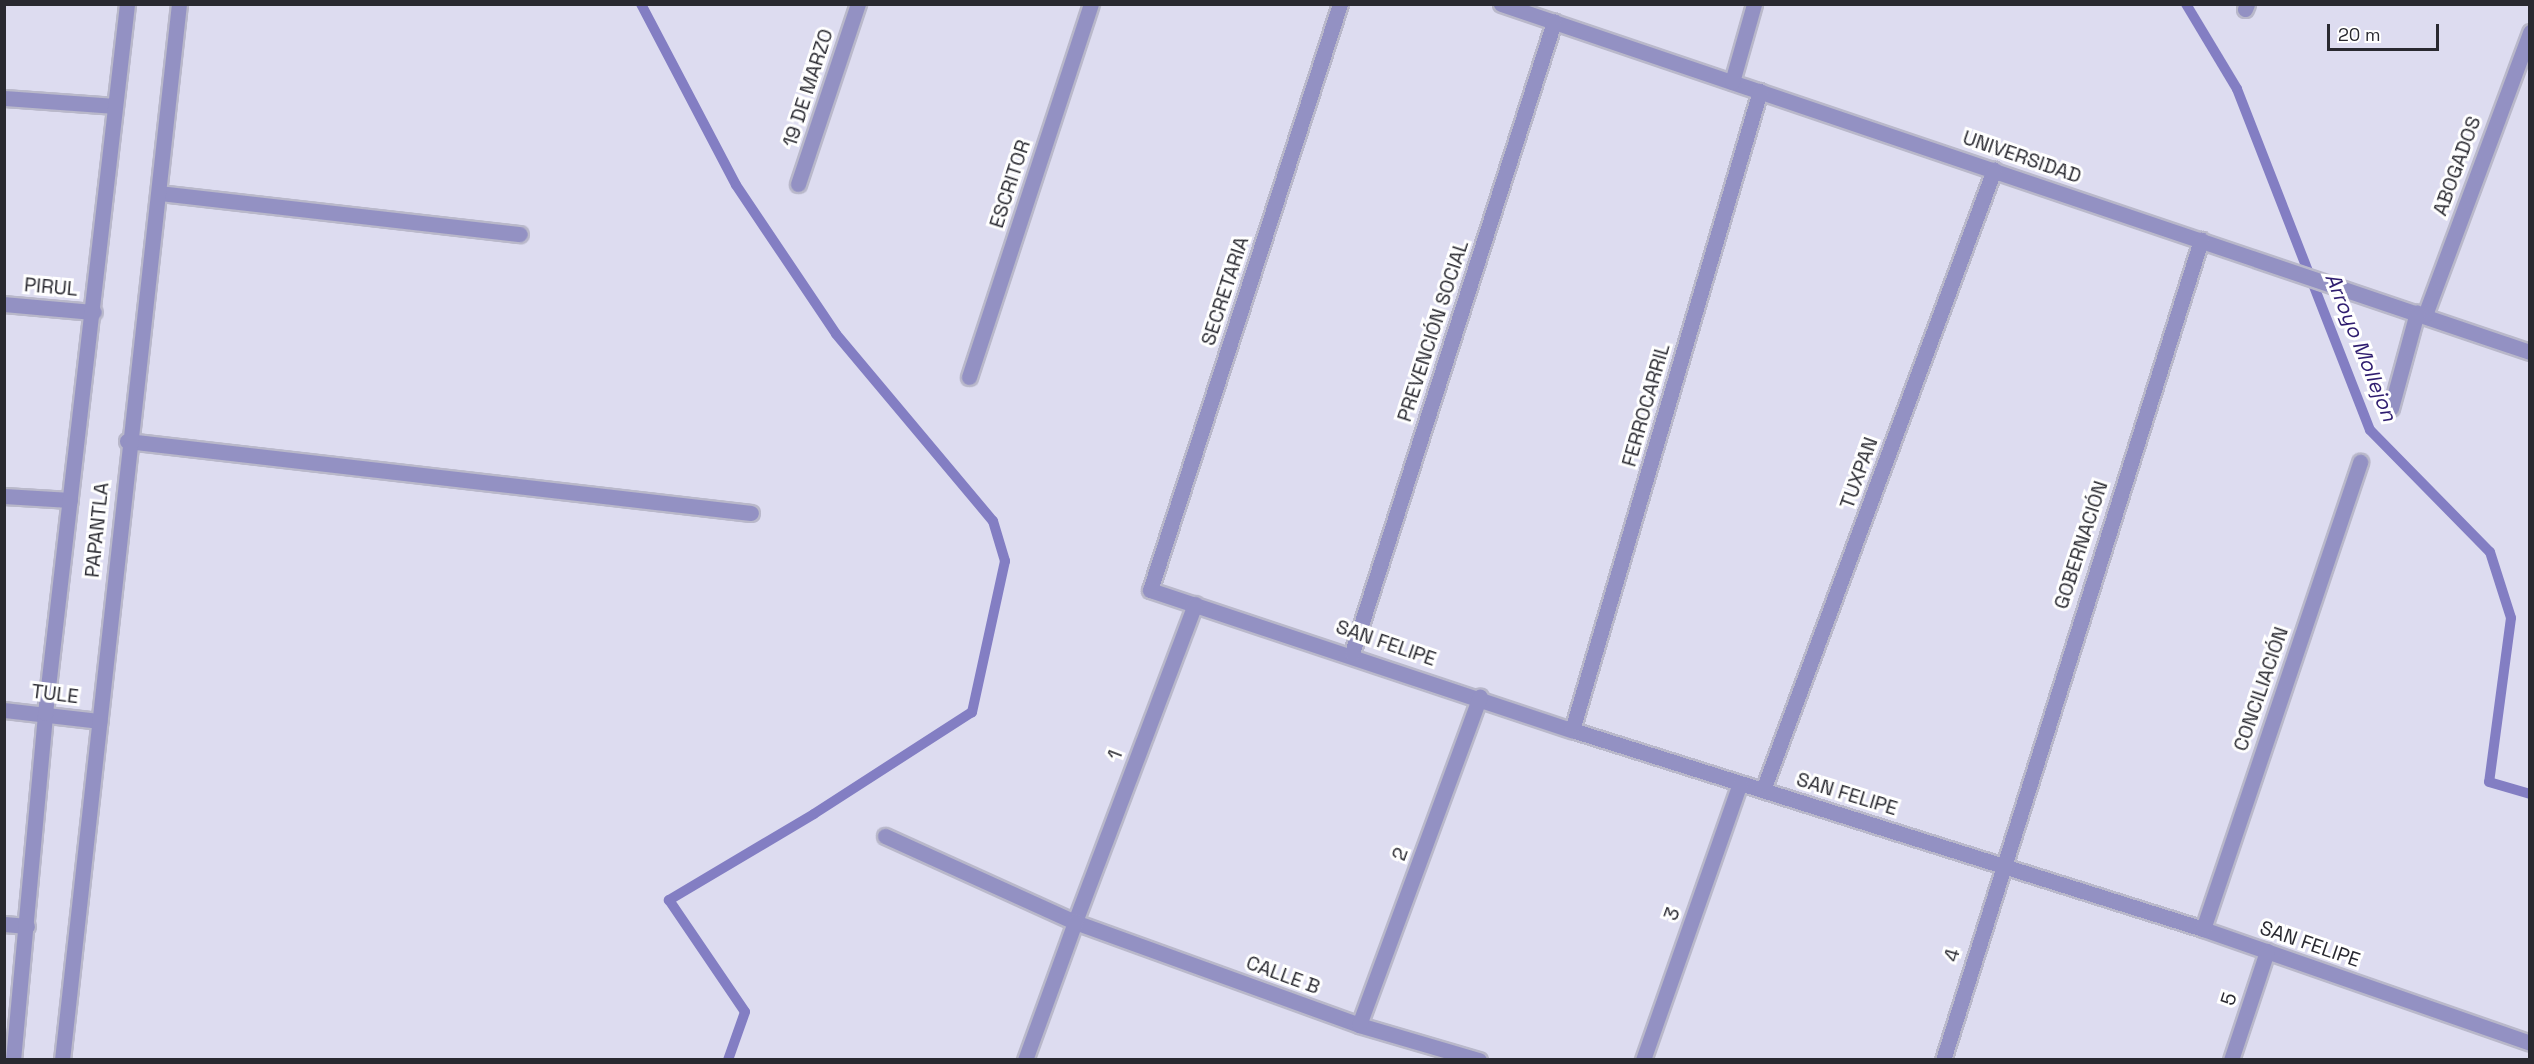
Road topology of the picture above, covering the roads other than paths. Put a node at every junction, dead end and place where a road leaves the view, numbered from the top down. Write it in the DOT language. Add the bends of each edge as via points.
graph roads {
  1 [pos="127,4"];
  2 [pos="179,4"];
  3 [pos="858,4"];
  4 [pos="1091,4"];
  5 [pos="1340,4"];
  6 [pos="1501,4"];
  7 [pos="1754,4"];
  8 [pos="1554,22"];
  9 [pos="2529,32"];
  10 [pos="1732,82"];
  11 [pos="1760,91"];
  12 [pos="4,98"];
  13 [pos="115,106"];
  14 [pos="1994,170"];
  15 [pos="798,184"];
  16 [pos="159,193"];
  17 [pos="520,234"];
  18 [pos="2201,240"];
  19 [pos="4,304"];
  20 [pos="94,312"];
  21 [pos="2421,314"];
  22 [pos="2529,352"];
  23 [pos="969,376"];
  24 [pos="2391,408"];
  25 [pos="128,441"];
  26 [pos="2360,462"];
  27 [pos="4,496"];
  28 [pos="70,500"];
  29 [pos="752,513"];
  30 [pos="1150,590"];
  31 [pos="1194,604"];
  32 [pos="1352,653"];
  33 [pos="1479,697"];
  34 [pos="4,710"];
  35 [pos="45,712"];
  36 [pos="99,721"];
  37 [pos="1572,730"];
  38 [pos="1740,783"];
  39 [pos="1763,790"];
  40 [pos="885,836"];
  41 [pos="2001,863"];
  42 [pos="1076,922"];
  43 [pos="4,924"];
  44 [pos="27,926"];
  45 [pos="2203,929"];
  46 [pos="2267,951"];
  47 [pos="1359,1025"];
  48 [pos="2529,1043"];
  49 [pos="13,1059"];
  50 [pos="62,1059"];
  51 [pos="1024,1059"];
  52 [pos="1479,1059"];
  53 [pos="1643,1059"];
  54 [pos="1943,1059"];
  55 [pos="2231,1059"];
  1 -- 13 [label="street, PAPANTLA"];
  2 -- 16 [label="street, PAPANTLA"];
  3 -- 15 [label="street, 19 DE MARZO"];
  4 -- 23 [label="street, ESCRITOR"];
  5 -- 30 [label="street, SECRETARIA"];
  6 -- 8 [label="street, UNIVERSIDAD"];
  7 -- 10 [label="street"];
  8 -- 10 [label="street, UNIVERSIDAD"];
  8 -- 32 [label="street, PREVENCIÓN SOCIAL"];
  9 -- 21 [label="street, ABOGADOS"];
  10 -- 11 [label="street, UNIVERSIDAD"];
  11 -- 14 [label="street, UNIVERSIDAD"];
  11 -- 37 [label="street, FERROCARRIL"];
  12 -- 13 [label="street"];
  13 -- 20 [label="street, PAPANTLA"];
  14 -- 18 [label="street, UNIVERSIDAD"];
  14 -- 39 [label="street, TUXPAN"];
  16 -- 17 [label="street"];
  16 -- 25 [label="street, PAPANTLA"];
  18 -- 21 [label="street, UNIVERSIDAD"];
  18 -- 41 [label="street, GOBERNACIÓN"];
  19 -- 20 [label="street, PIRUL"];
  20 -- 28 [label="street, PAPANTLA"];
  21 -- 22 [label="street, UNIVERSIDAD"];
  21 -- 24 [label="street"];
  25 -- 29 [label="street"];
  25 -- 36 [label="street, PAPANTLA"];
  26 -- 45 [label="street, CONCILIACIÓN"];
  27 -- 28 [label="street"];
  28 -- 35 [label="street, PAPANTLA"];
  30 -- 31 [label="street, SAN FELIPE"];
  31 -- 32 [label="street, SAN FELIPE"];
  31 -- 42 [label="street, 1"];
  32 -- 33 [label="street, SAN FELIPE"];
  33 -- 37 [label="street, SAN FELIPE"];
  33 -- 47 [label="street, 2"];
  34 -- 35 [label="street, TULE"];
  35 -- 36 [label="street, TULE"];
  35 -- 44 [label="street, PAPANTLA"];
  36 -- 50 [label="street, PAPANTLA"];
  37 -- 38 [label="street, SAN FELIPE"];
  38 -- 39 [label="street, SAN FELIPE"];
  38 -- 53 [label="street, 3"];
  39 -- 41 [label="street, SAN FELIPE"];
  40 -- 42 [label="street, CALLE B"];
  41 -- 45 [label="street, SAN FELIPE"];
  41 -- 54 [label="street, 4"];
  42 -- 47 [label="street, CALLE B"];
  42 -- 51 [label="street, 1"];
  43 -- 44 [label="street"];
  44 -- 49 [label="street, PAPANTLA"];
  45 -- 46 [label="street, SAN FELIPE"];
  46 -- 48 [label="street, SAN FELIPE"];
  46 -- 55 [label="street, 5"];
  47 -- 52 [label="street, CALLE B"];
}
